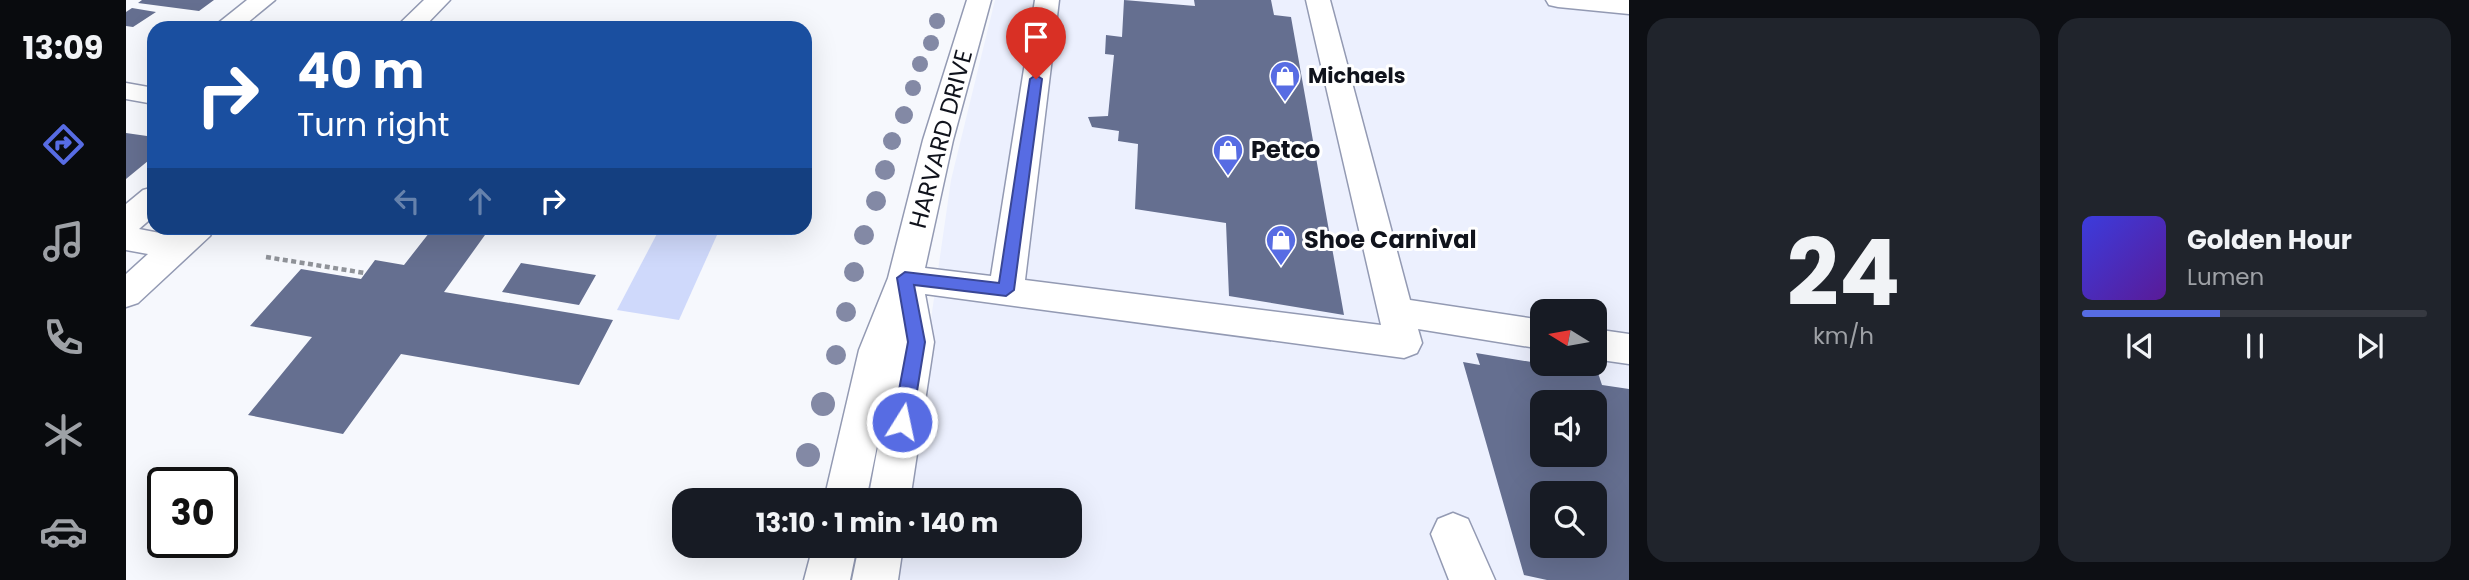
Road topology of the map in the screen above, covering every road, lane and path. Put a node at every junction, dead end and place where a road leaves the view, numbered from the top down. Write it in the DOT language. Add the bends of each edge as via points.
graph roads {
  1 [pos="262,0"];
  2 [pos="438,0"];
  3 [pos="979,0"];
  4 [pos="1047,0"];
  5 [pos="1318,0"];
  6 [pos="1558,0"];
  7 [pos="1618,4"];
  8 [pos="234,21"];
  9 [pos="416,21"];
  10 [pos="147,204"];
  11 [pos="126,222"];
  12 [pos="126,238"];
  13 [pos="186,238"];
  14 [pos="266,257"];
  15 [pos="365,273"];
  16 [pos="905,278"];
  17 [pos="1006,290"];
  18 [pos="126,294"];
  19 [pos="1395,311"];
  20 [pos="1530,333"];
  21 [pos="1607,346"];
  22 [pos="1629,349"];
  23 [pos="848,488"];
  24 [pos="891,488"];
  25 [pos="1453,534"];
  26 [pos="832,558"];
  27 [pos="879,558"];
  28 [pos="827,580"];
  29 [pos="875,580"];
  30 [pos="1472,580"];
  1 -- 8 [label="street"];
  2 -- 9 [label="street"];
  3 -- 16 [label="street, HARVARD DRIVE" via="938,140"];
  4 -- 17 [label="street"];
  5 -- 19 [label="street"];
  6 -- 7 [label="street"];
  10 -- 11 [label="street"];
  12 -- 13 [label="street"];
  13 -- 18 [label="street"];
  14 -- 15 [label="path"];
  16 -- 17 [label="street"];
  16 -- 23 [label="street, HARVARD DRIVE" via="878,350"];
  16 -- 24 [label="street, HARVARD DRIVE" via="916,342"];
  17 -- 19 [label="street" via="1404,343"];
  19 -- 20 [label="street"];
  21 -- 22 [label="street"];
  25 -- 30 [label="street"];
  26 -- 28 [label="street"];
  27 -- 29 [label="street"];
}
